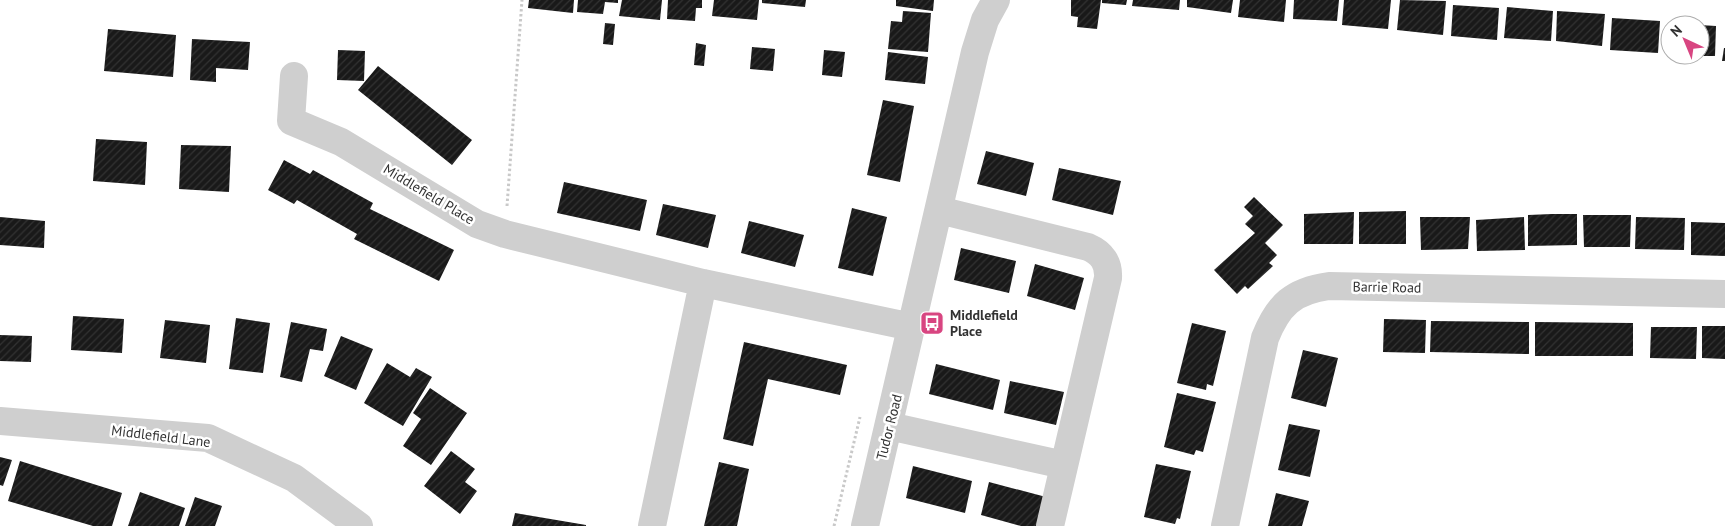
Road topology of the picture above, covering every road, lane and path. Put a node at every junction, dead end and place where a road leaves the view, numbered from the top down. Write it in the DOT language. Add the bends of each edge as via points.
graph roads {
  1 [pos="522,0"];
  2 [pos="996,0"];
  3 [pos="294,76"];
  4 [pos="939,210"];
  5 [pos="505,234"];
  6 [pos="703,283"];
  7 [pos="1725,294"];
  8 [pos="912,327"];
  9 [pos="0,422"];
  10 [pos="889,426"];
  11 [pos="1064,465"];
  12 [pos="350,523"];
  13 [pos="652,526"];
  14 [pos="865,526"];
  15 [pos="1050,526"];
  16 [pos="1225,526"];
  1 -- 5 [label="path"];
  2 -- 4 [label="street, Tudor Road" via="985,20 975,52"];
  3 -- 5 [label="street, Middlefield Place" via="291,120 341,142 462,215"];
  4 -- 8 [label="street, Tudor Road"];
  4 -- 11 [label="street" via="1088,247 1106,261 1108,278"];
  5 -- 6 [label="street, Middlefield Place"];
  6 -- 8 [label="street, Middlefield Place"];
  6 -- 13 [label="street"];
  7 -- 16 [label="street, Barrie Road" via="1313,288 1290,299 1271,322 1265,338"];
  8 -- 10 [label="street, Tudor Road"];
  9 -- 12 [label="street, Middlefield Lane" via="208,438 294,478"];
  10 -- 11 [label="street"];
  10 -- 14 [label="street, Tudor Road"];
  11 -- 15 [label="street"];
}
